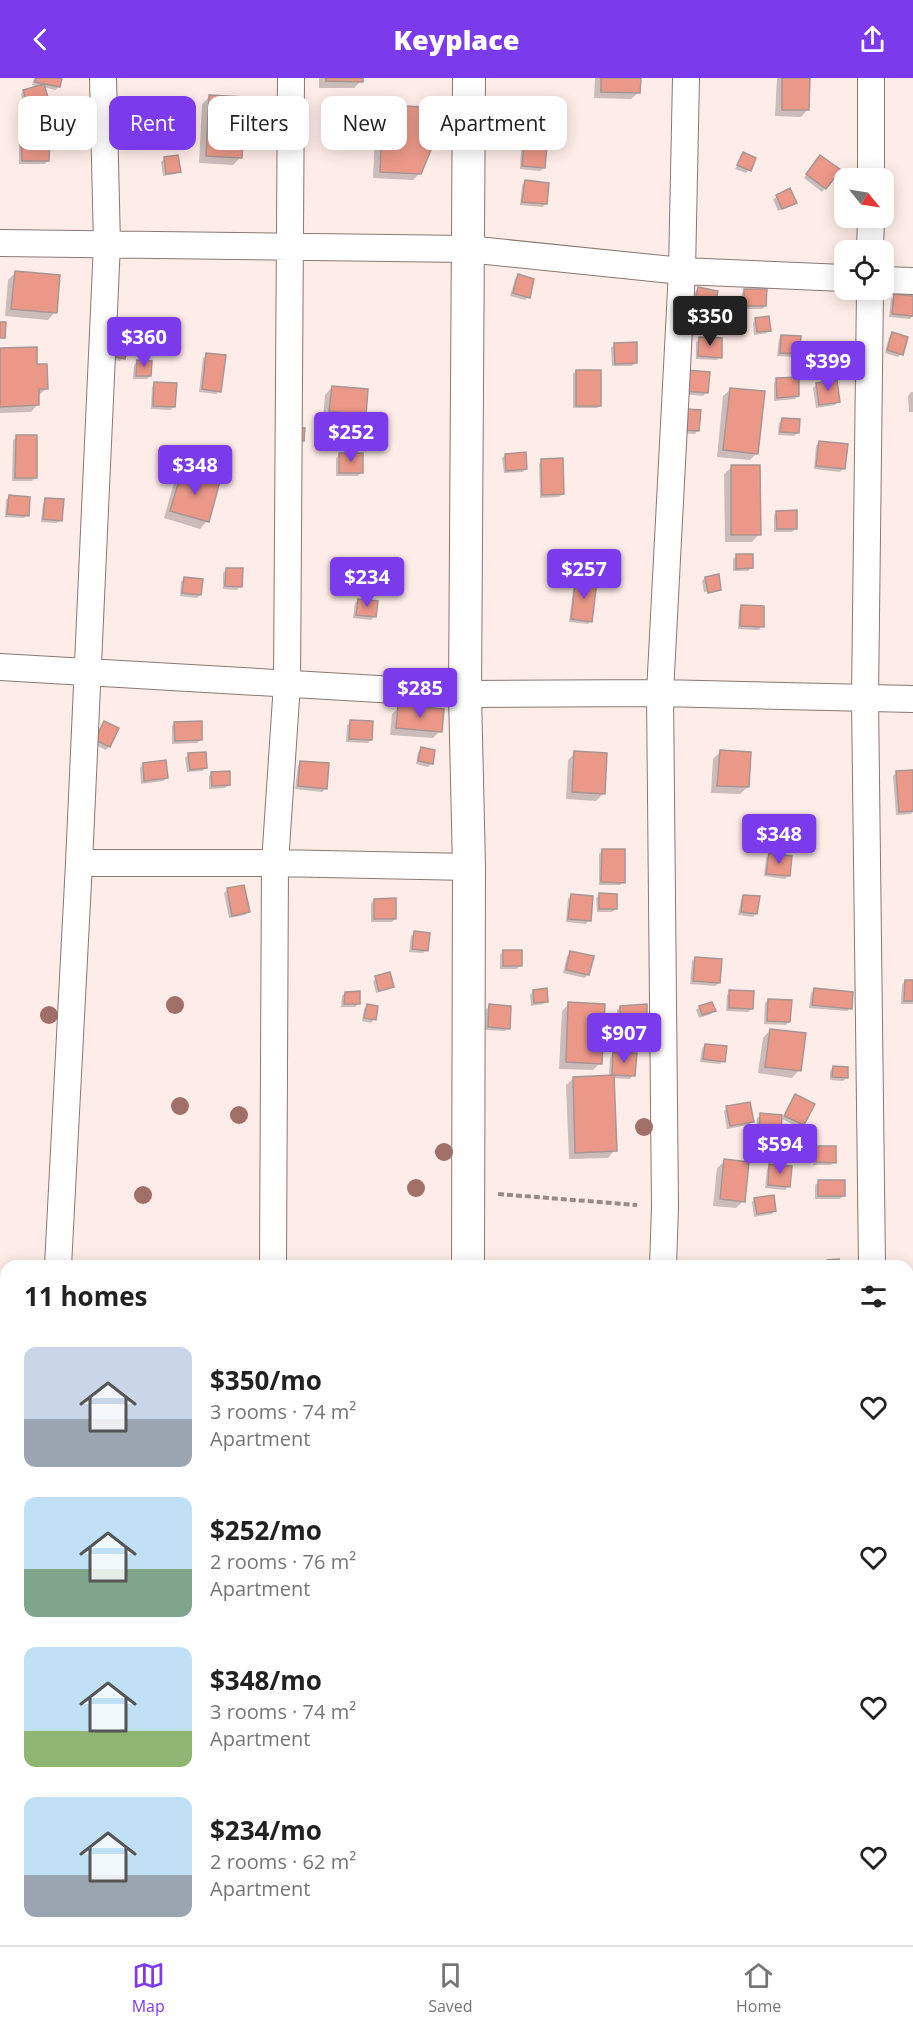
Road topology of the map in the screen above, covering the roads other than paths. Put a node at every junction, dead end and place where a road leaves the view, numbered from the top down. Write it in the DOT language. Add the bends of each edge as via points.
graph roads {
  1 [pos="103,78"];
  2 [pos="291,78"];
  3 [pos="469,78"];
  4 [pos="686,78"];
  5 [pos="871,78"];
  6 [pos="871,168"];
  7 [pos="0,243"];
  8 [pos="107,244"];
  9 [pos="289,247"];
  10 [pos="466,249"];
  11 [pos="682,271"];
  12 [pos="834,278"];
  13 [pos="894,280"];
  14 [pos="913,281"];
  15 [pos="870,300"];
  16 [pos="0,667"];
  17 [pos="88,671"];
  18 [pos="287,684"];
  19 [pos="660,693"];
  20 [pos="465,694"];
  21 [pos="865,698"];
  22 [pos="913,699"];
  23 [pos="80,862"];
  24 [pos="275,863"];
  25 [pos="469,867"];
  26 [pos="58,1260"];
  27 [pos="273,1260"];
  28 [pos="468,1260"];
  29 [pos="663,1260"];
  30 [pos="872,1260"];
  1 -- 8 [label="street"];
  2 -- 9 [label="street"];
  3 -- 10 [label="street"];
  4 -- 11 [label="street"];
  5 -- 6 [label="street"];
  7 -- 8 [label="street"];
  8 -- 9 [label="street"];
  8 -- 17 [label="street"];
  9 -- 10 [label="street"];
  9 -- 18 [label="street"];
  10 -- 11 [label="street"];
  10 -- 20 [label="street"];
  11 -- 12 [label="street"];
  11 -- 19 [label="street"];
  13 -- 14 [label="street"];
  15 -- 21 [label="street"];
  16 -- 17 [label="street"];
  17 -- 18 [label="street"];
  17 -- 23 [label="street"];
  18 -- 20 [label="street"];
  18 -- 24 [label="street"];
  19 -- 20 [label="street"];
  19 -- 21 [label="street"];
  19 -- 29 [label="street"];
  20 -- 25 [label="street"];
  21 -- 22 [label="street"];
  21 -- 30 [label="street"];
  23 -- 24 [label="street"];
  23 -- 26 [label="street"];
  24 -- 25 [label="street"];
  24 -- 27 [label="street"];
  25 -- 28 [label="street"];
}
